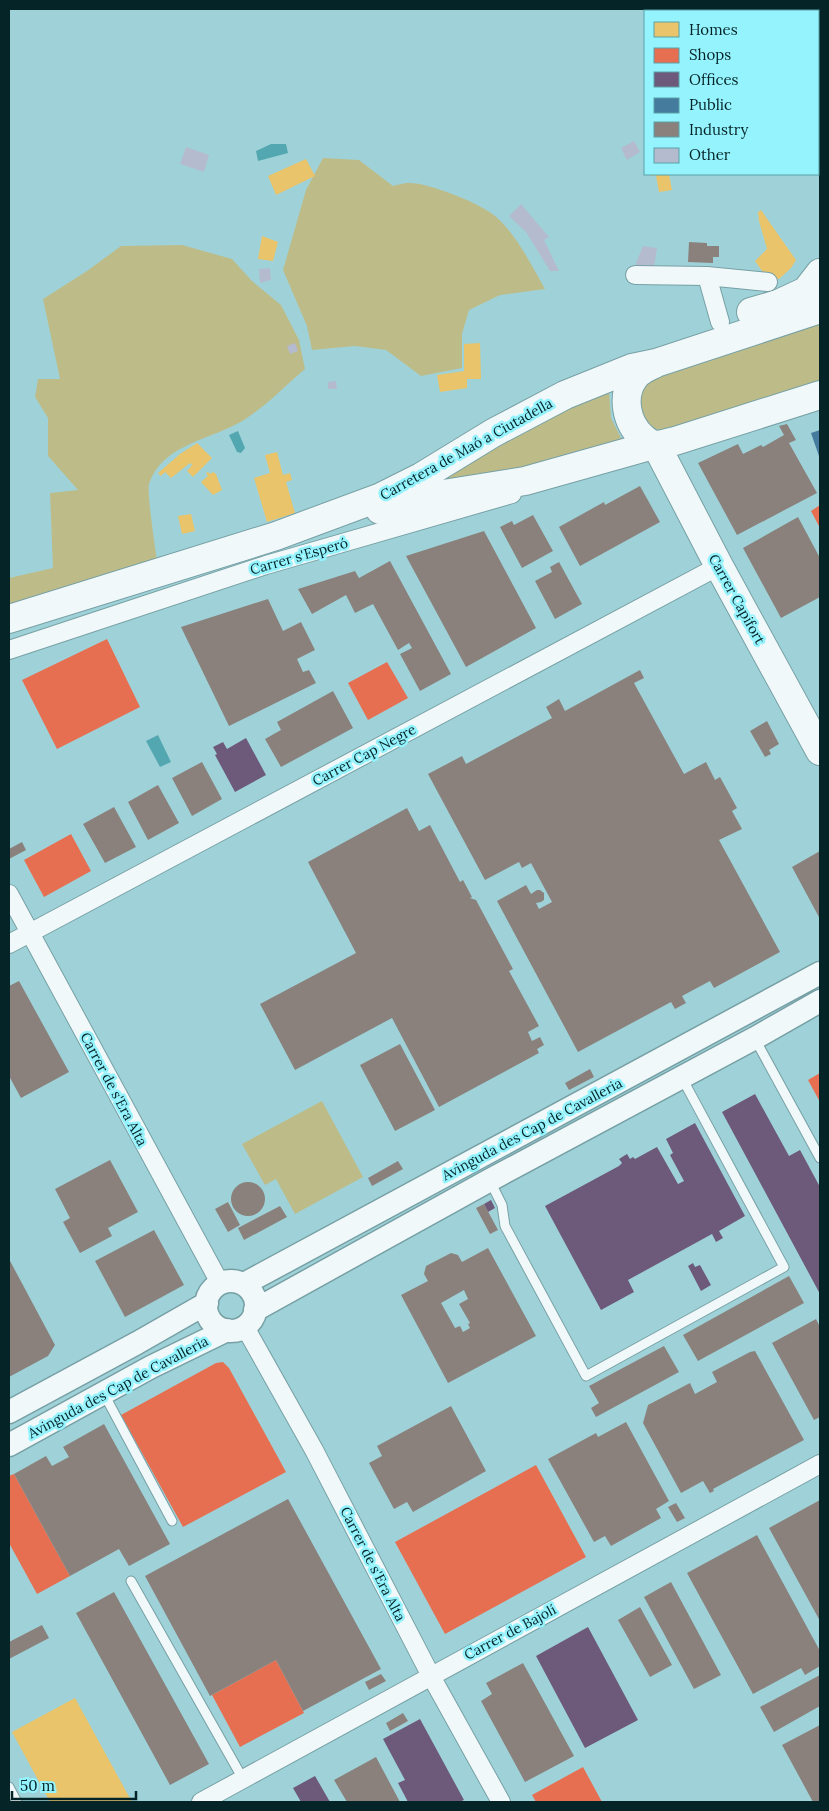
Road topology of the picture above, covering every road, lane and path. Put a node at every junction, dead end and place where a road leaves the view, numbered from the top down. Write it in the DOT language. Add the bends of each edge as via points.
graph roads {
  1 [pos="819,9"];
  2 [pos="820,67"];
  3 [pos="820,273"];
  4 [pos="636,275"];
  5 [pos="706,276"];
  6 [pos="768,282"];
  7 [pos="820,309"];
  8 [pos="720,322"];
  9 [pos="656,363"];
  10 [pos="820,395"];
  11 [pos="493,433"];
  12 [pos="655,445"];
  13 [pos="588,464"];
  14 [pos="276,536"];
  15 [pos="719,566"];
  16 [pos="9,619"];
  17 [pos="9,650"];
  18 [pos="820,752"];
  19 [pos="9,894"];
  20 [pos="30,932"];
  21 [pos="9,944"];
  22 [pos="820,973"];
  23 [pos="820,1001"];
  24 [pos="755,1038"];
  25 [pos="682,1078"];
  26 [pos="820,1158"];
  27 [pos="490,1180"];
  28 [pos="220,1284"];
  29 [pos="244,1284"];
  30 [pos="207,1303"];
  31 [pos="242,1323"];
  32 [pos="104,1393"];
  33 [pos="9,1412"];
  34 [pos="9,1445"];
  35 [pos="820,1464"];
  36 [pos="172,1521"];
  37 [pos="130,1581"];
  38 [pos="431,1676"];
  39 [pos="243,1779"];
  40 [pos="9,1787"];
  41 [pos="18,1802"];
  42 [pos="201,1802"];
  43 [pos="500,1802"];
  1 -- 2 [label="main road"];
  3 -- 8 [label="main road" via="806,291 778,304"];
  4 -- 5 [label="street"];
  5 -- 6 [label="street"];
  5 -- 8 [label="street"];
  7 -- 9 [label="main road"];
  8 -- 11 [label="main road" via="616,359 539,400"];
  9 -- 11 [label="main road, Carretera de Maó a Ciutadella" via="632,368 565,395"];
  9 -- 12 [label="main road, Carrer Capifort" via="634,378 626,405 629,419 640,435"];
  10 -- 12 [label="main road, Carretera de Maó a Ciutadella"];
  11 -- 14 [label="main road, Carretera de Maó a Ciutadella" via="381,497"];
  12 -- 13 [label="main road, Carretera de Maó a Ciutadella"];
  12 -- 15 [label="main road, Carrer Capifort"];
  13 -- 14 [label="main road, Carretera de Maó a Ciutadella" via="525,481 437,495"];
  13 -- 17 [label="street, Carrer s'Esperó" via="537,486 266,565"];
  14 -- 16 [label="main road, Carretera de Maó a Ciutadella"];
  15 -- 18 [label="main road, Carrer Capifort"];
  15 -- 20 [label="street, Carrer Cap Negre"];
  19 -- 20 [label="street, Carrer de s'Era Alta"];
  20 -- 21 [label="street, Carrer Cap Negre"];
  20 -- 28 [label="street, Carrer de s'Era Alta"];
  22 -- 29 [label="street, Avinguda des Cap de Cavalleria"];
  23 -- 24 [label="street, Avinguda des Cap de Cavalleria"];
  24 -- 25 [label="street, Avinguda des Cap de Cavalleria"];
  24 -- 26 [label="lane"];
  25 -- 27 [label="street, Avinguda des Cap de Cavalleria"];
  25 -- 27 [label="lane" via="784,1267 586,1376 505,1226 502,1205"];
  27 -- 31 [label="street, Avinguda des Cap de Cavalleria"];
  28 -- 29 [label="street" via="228,1281"];
  28 -- 30 [label="street" via="209,1295"];
  29 -- 31 [label="street" via="254,1294 256,1302"];
  30 -- 31 [label="street" via="209,1317 214,1323"];
  30 -- 33 [label="street"];
  31 -- 32 [label="street, Avinguda des Cap de Cavalleria"];
  31 -- 38 [label="street, Carrer de s'Era Alta" via="314,1450"];
  32 -- 34 [label="street, Avinguda des Cap de Cavalleria"];
  32 -- 36 [label="lane"];
  35 -- 38 [label="street, Carrer de Bajolí"];
  37 -- 39 [label="lane"];
  38 -- 39 [label="street, Carrer de Bajolí"];
  38 -- 43 [label="street, Carrer de s'Era Alta"];
  39 -- 42 [label="street, Carrer de Bajolí"];
  40 -- 41 [label="lane"];
}
